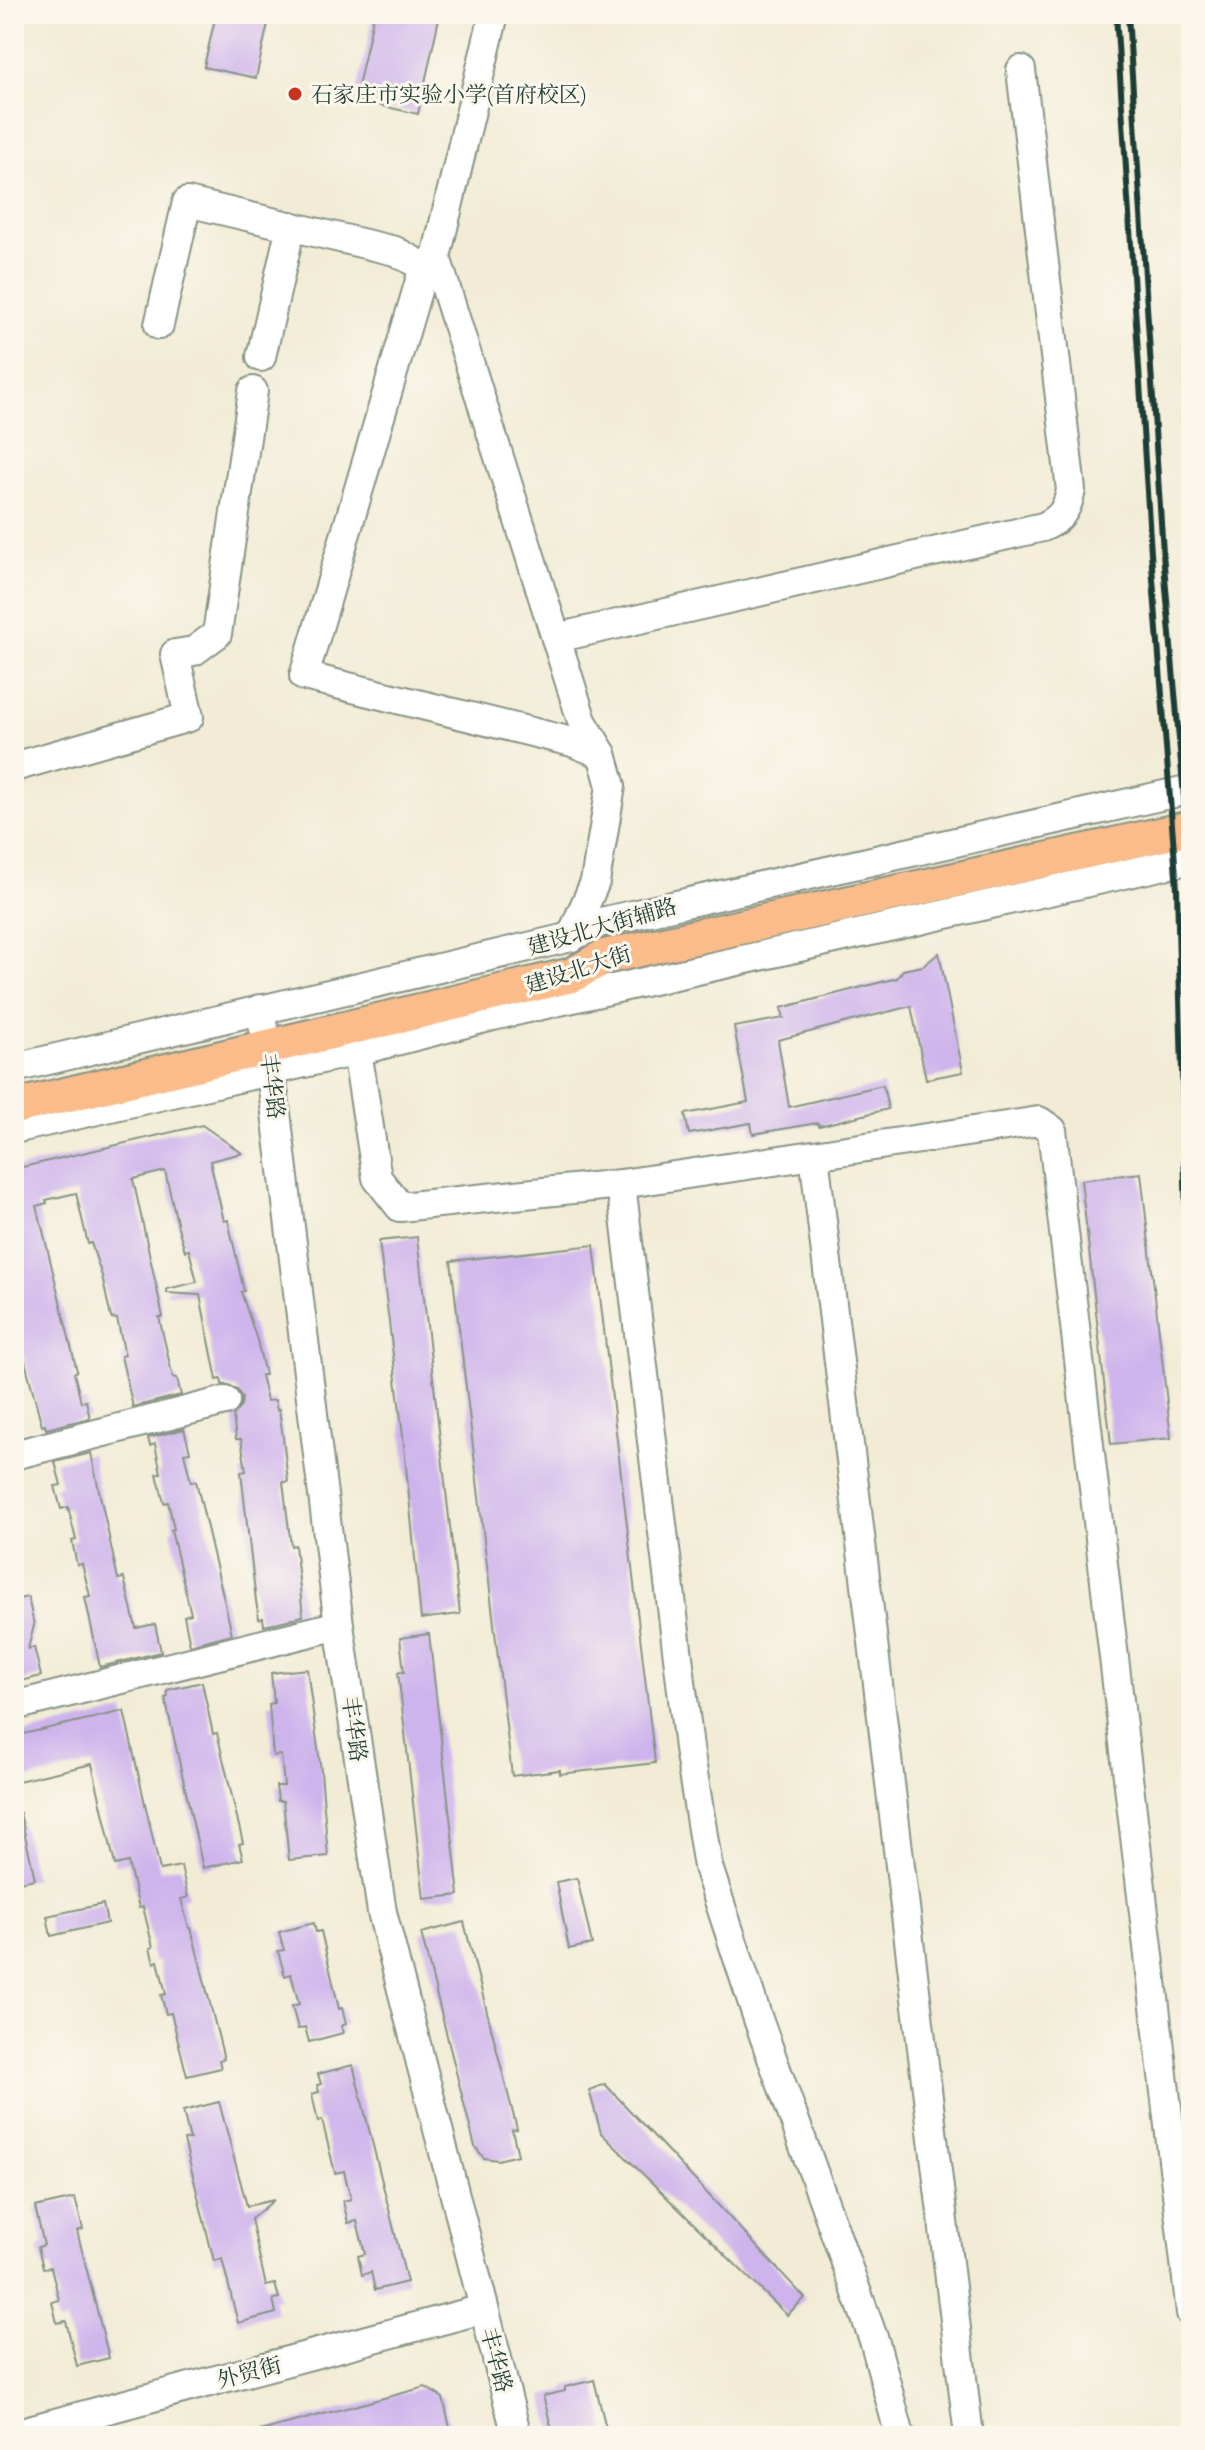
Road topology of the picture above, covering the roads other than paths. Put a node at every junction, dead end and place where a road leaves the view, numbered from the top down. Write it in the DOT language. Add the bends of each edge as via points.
graph roads {
  1 [pos="494,14"];
  2 [pos="1021,70"];
  3 [pos="291,226"];
  4 [pos="430,262"];
  5 [pos="159,325"];
  6 [pos="261,357"];
  7 [pos="253,391"];
  8 [pos="556,638"];
  9 [pos="602,754"];
  10 [pos="14,767"];
  11 [pos="1191,789"];
  12 [pos="1191,828"];
  13 [pos="1191,859"];
  14 [pos="571,937"];
  15 [pos="266,1040"];
  16 [pos="357,1051"];
  17 [pos="14,1068"];
  18 [pos="14,1090"];
  19 [pos="14,1107"];
  20 [pos="14,1129"];
  21 [pos="814,1155"];
  22 [pos="621,1184"];
  23 [pos="225,1401"];
  24 [pos="14,1455"];
  25 [pos="339,1625"];
  26 [pos="14,1706"];
  27 [pos="483,2309"];
  28 [pos="1191,2313"];
  29 [pos="14,2434"];
  30 [pos="517,2436"];
  31 [pos="900,2436"];
  32 [pos="969,2436"];
  1 -- 4 [label="street"];
  2 -- 8 [label="street" via="1071,490 1058,520"];
  3 -- 4 [label="street"];
  3 -- 5 [label="street" via="187,202"];
  3 -- 6 [label="street"];
  4 -- 8 [label="street"];
  4 -- 9 [label="street" via="304,676 572,742"];
  7 -- 10 [label="street" via="217,634 194,651 175,654 189,717"];
  8 -- 9 [label="street" via="582,721"];
  9 -- 14 [label="street" via="611,786 595,882"];
  11 -- 14 [label="street, 建设北大街辅路" via="601,922"];
  12 -- 15 [label="main road, 建设北大街" via="604,957 572,975"];
  13 -- 16 [label="street, 建设北大街辅路"];
  14 -- 15 [label="street, 建设北大街辅路"];
  15 -- 16 [label="street, 建设北大街辅路"];
  15 -- 17 [label="street, 建设北大街辅路"];
  15 -- 18 [label="main road"];
  15 -- 19 [label="main road, 建设北大街"];
  15 -- 20 [label="street, 建设北大街辅路"];
  15 -- 25 [label="street, 丰华路"];
  16 -- 22 [label="street" via="377,1178 400,1207"];
  21 -- 22 [label="street"];
  21 -- 28 [label="street" via="1039,1121 1052,1130"];
  21 -- 32 [label="street"];
  22 -- 31 [label="street" via="708,1867 875,2343"];
  23 -- 24 [label="street"];
  25 -- 26 [label="street"];
  25 -- 27 [label="street, 丰华路" via="382,1912"];
  27 -- 29 [label="street, 外贸街"];
  27 -- 30 [label="street, 丰华路"];
}
